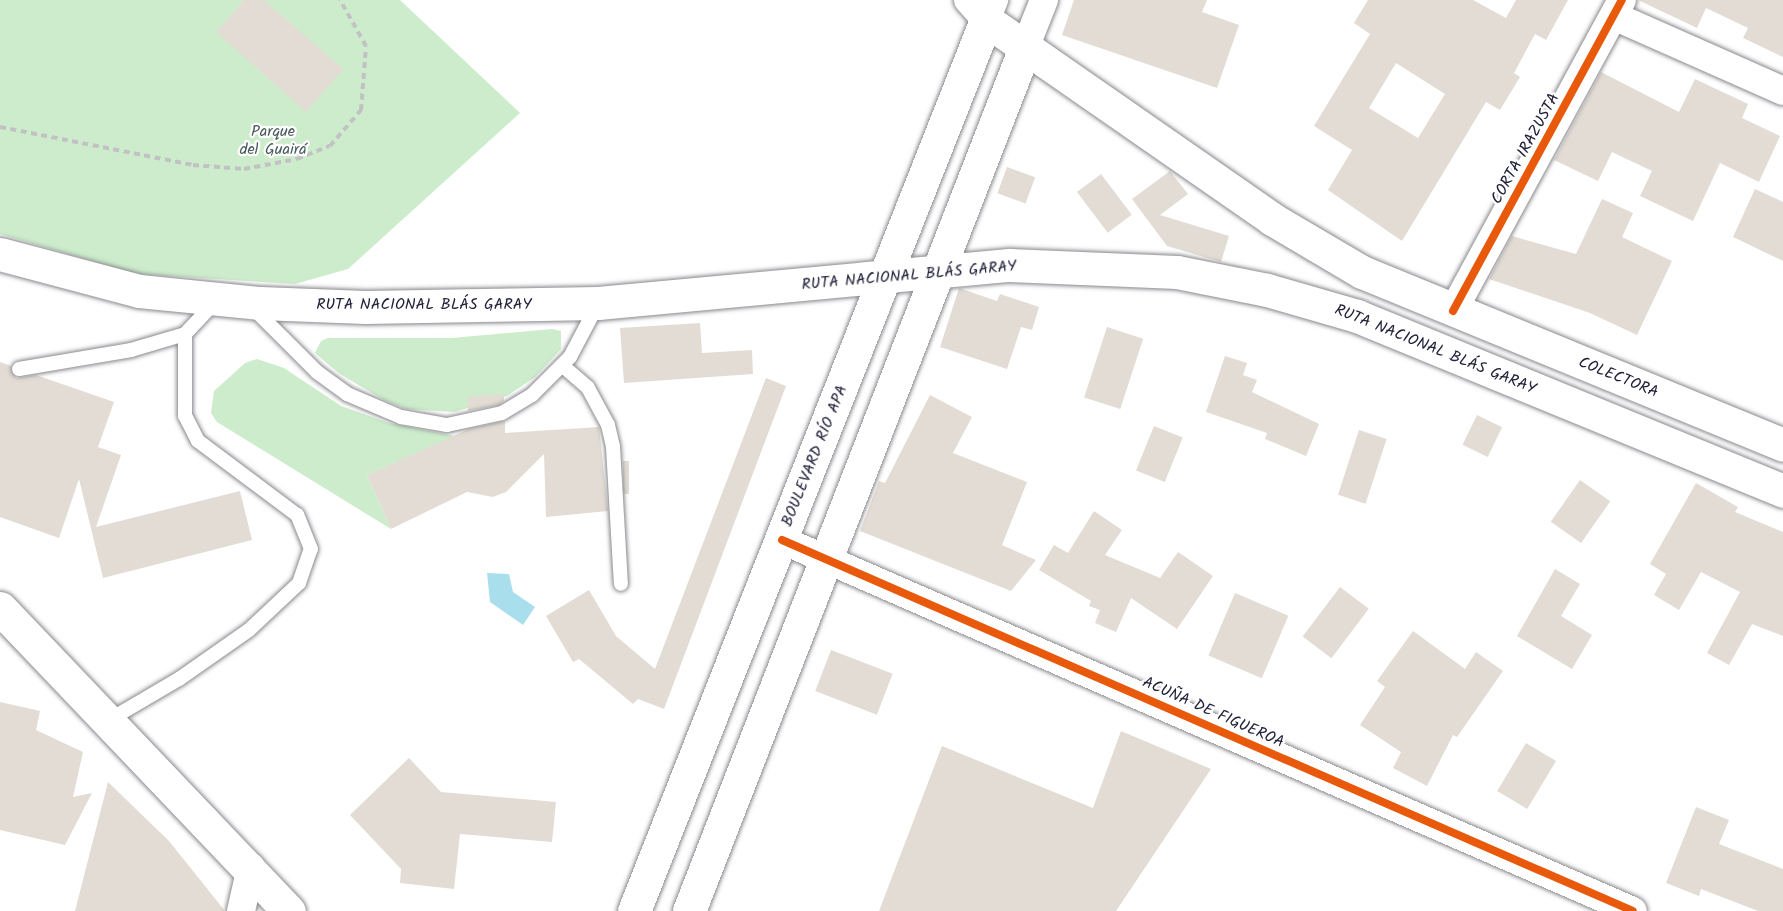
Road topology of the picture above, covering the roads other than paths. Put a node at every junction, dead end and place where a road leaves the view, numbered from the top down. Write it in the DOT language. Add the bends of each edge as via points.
graph roads {
  1 [pos="1044,0"];
  2 [pos="983,7"];
  3 [pos="1618,8"];
  4 [pos="1025,48"];
  5 [pos="1783,91"];
  6 [pos="0,254"];
  7 [pos="937,271"];
  8 [pos="886,277"];
  9 [pos="233,300"];
  10 [pos="598,303"];
  11 [pos="1453,311"];
  12 [pos="185,334"];
  13 [pos="563,366"];
  14 [pos="19,369"];
  15 [pos="1783,445"];
  16 [pos="1783,492"];
  17 [pos="782,540"];
  18 [pos="826,559"];
  19 [pos="621,584"];
  20 [pos="1,612"];
  21 [pos="109,720"];
  22 [pos="251,867"];
  23 [pos="241,911"];
  24 [pos="289,911"];
  25 [pos="634,911"];
  26 [pos="689,911"];
  27 [pos="1633,911"];
  1 -- 4 [label="street"];
  2 -- 4 [label="main road, COLECTORA"];
  2 -- 8 [label="main road, BOULEVARD RÍO APA"];
  3 -- 5 [label="street"];
  3 -- 11 [label="street, CORTA IRAZUSTA"];
  4 -- 7 [label="main road"];
  4 -- 11 [label="main road, COLECTORA" via="1272,219 1362,272"];
  6 -- 9 [label="main road, RUTA NACIONAL BLÁS GARAY" via="140,291"];
  7 -- 8 [label="main road, RUTA NACIONAL BLÁS GARAY"];
  7 -- 16 [label="main road, RUTA NACIONAL BLÁS GARAY" via="1009,265 1177,272 1267,290 1357,316"];
  7 -- 18 [label="main road"];
  8 -- 10 [label="main road, RUTA NACIONAL BLÁS GARAY"];
  8 -- 17 [label="main road, BOULEVARD RÍO APA"];
  9 -- 10 [label="main road, RUTA NACIONAL BLÁS GARAY" via="472,308"];
  9 -- 12 [label="lane"];
  9 -- 13 [label="lane" via="347,394 424,423 447,425 502,413 532,395"];
  10 -- 13 [label="lane" via="582,338"];
  11 -- 15 [label="main road, COLECTORA"];
  12 -- 14 [label="lane" via="131,350"];
  12 -- 21 [label="lane" via="185,416 198,441 297,515 310,549 298,584 249,630 179,680"];
  13 -- 19 [label="lane" via="594,397 608,425 613,447"];
  17 -- 18 [label="street, ACUÑA DE FIGUEROA"];
  17 -- 25 [label="main road, BOULEVARD RÍO APA"];
  18 -- 26 [label="main road"];
  18 -- 27 [label="street, ACUÑA DE FIGUEROA"];
  20 -- 21 [label="main road"];
  21 -- 22 [label="main road"];
  22 -- 23 [label="street"];
  22 -- 24 [label="main road"];
}
